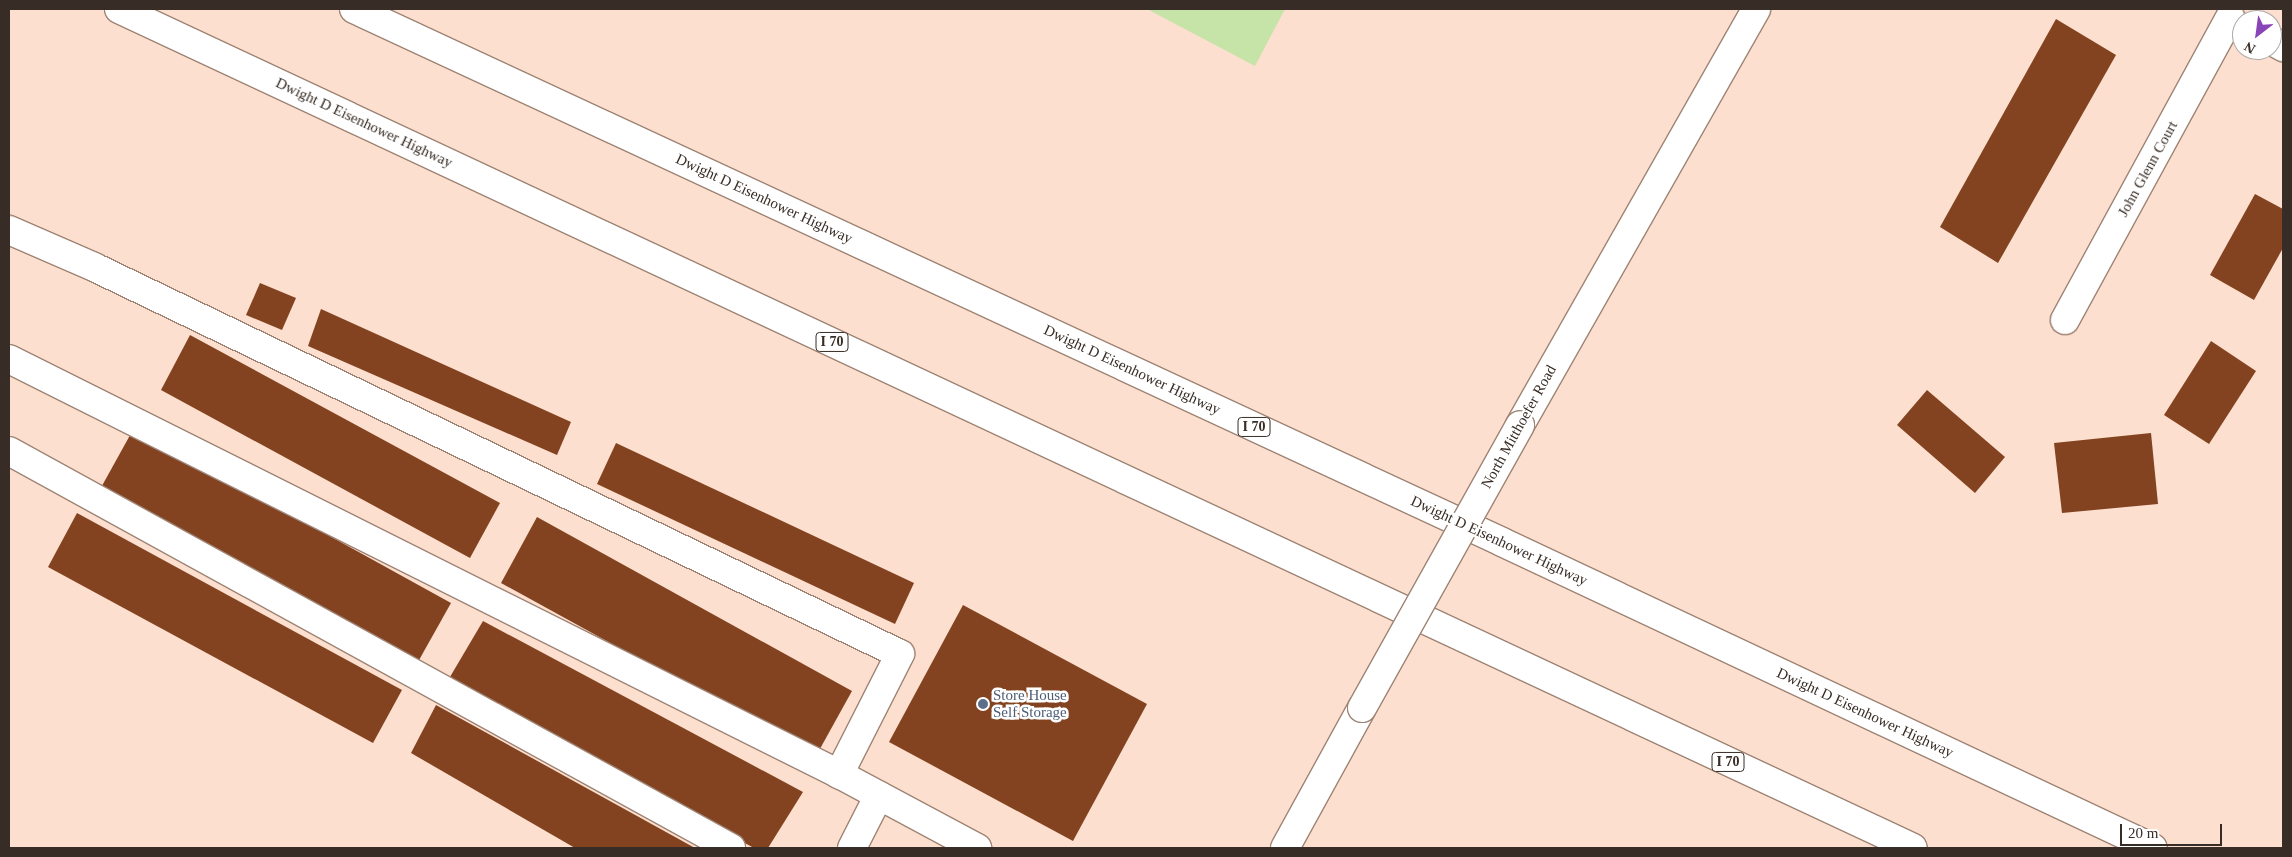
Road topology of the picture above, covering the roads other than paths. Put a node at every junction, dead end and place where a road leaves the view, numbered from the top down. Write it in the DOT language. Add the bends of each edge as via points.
graph roads {
  1 [pos="119,9"];
  2 [pos="354,9"];
  3 [pos="1756,9"];
  4 [pos="2229,17"];
  5 [pos="9,230"];
  6 [pos="2065,320"];
  7 [pos="9,359"];
  8 [pos="9,451"];
  9 [pos="839,774"];
  10 [pos="878,795"];
  11 [pos="731,848"];
  12 [pos="852,848"];
  13 [pos="976,848"];
  14 [pos="1286,848"];
  15 [pos="1913,848"];
  16 [pos="2152,848"];
  1 -- 15 [label="main road, Dwight D Eisenhower Highway / I 70"];
  2 -- 16 [label="main road, Dwight D Eisenhower Highway / I 70"];
  3 -- 14 [label="main road, North Mitthoefer Road, bridge" via="1520,425"];
  4 -- 6 [label="main road, John Glenn Court"];
  5 -- 9 [label="main road" via="94,267 900,654"];
  7 -- 9 [label="main road"];
  8 -- 11 [label="main road"];
  9 -- 10 [label="main road"];
  10 -- 12 [label="main road"];
  10 -- 13 [label="main road"];
}
